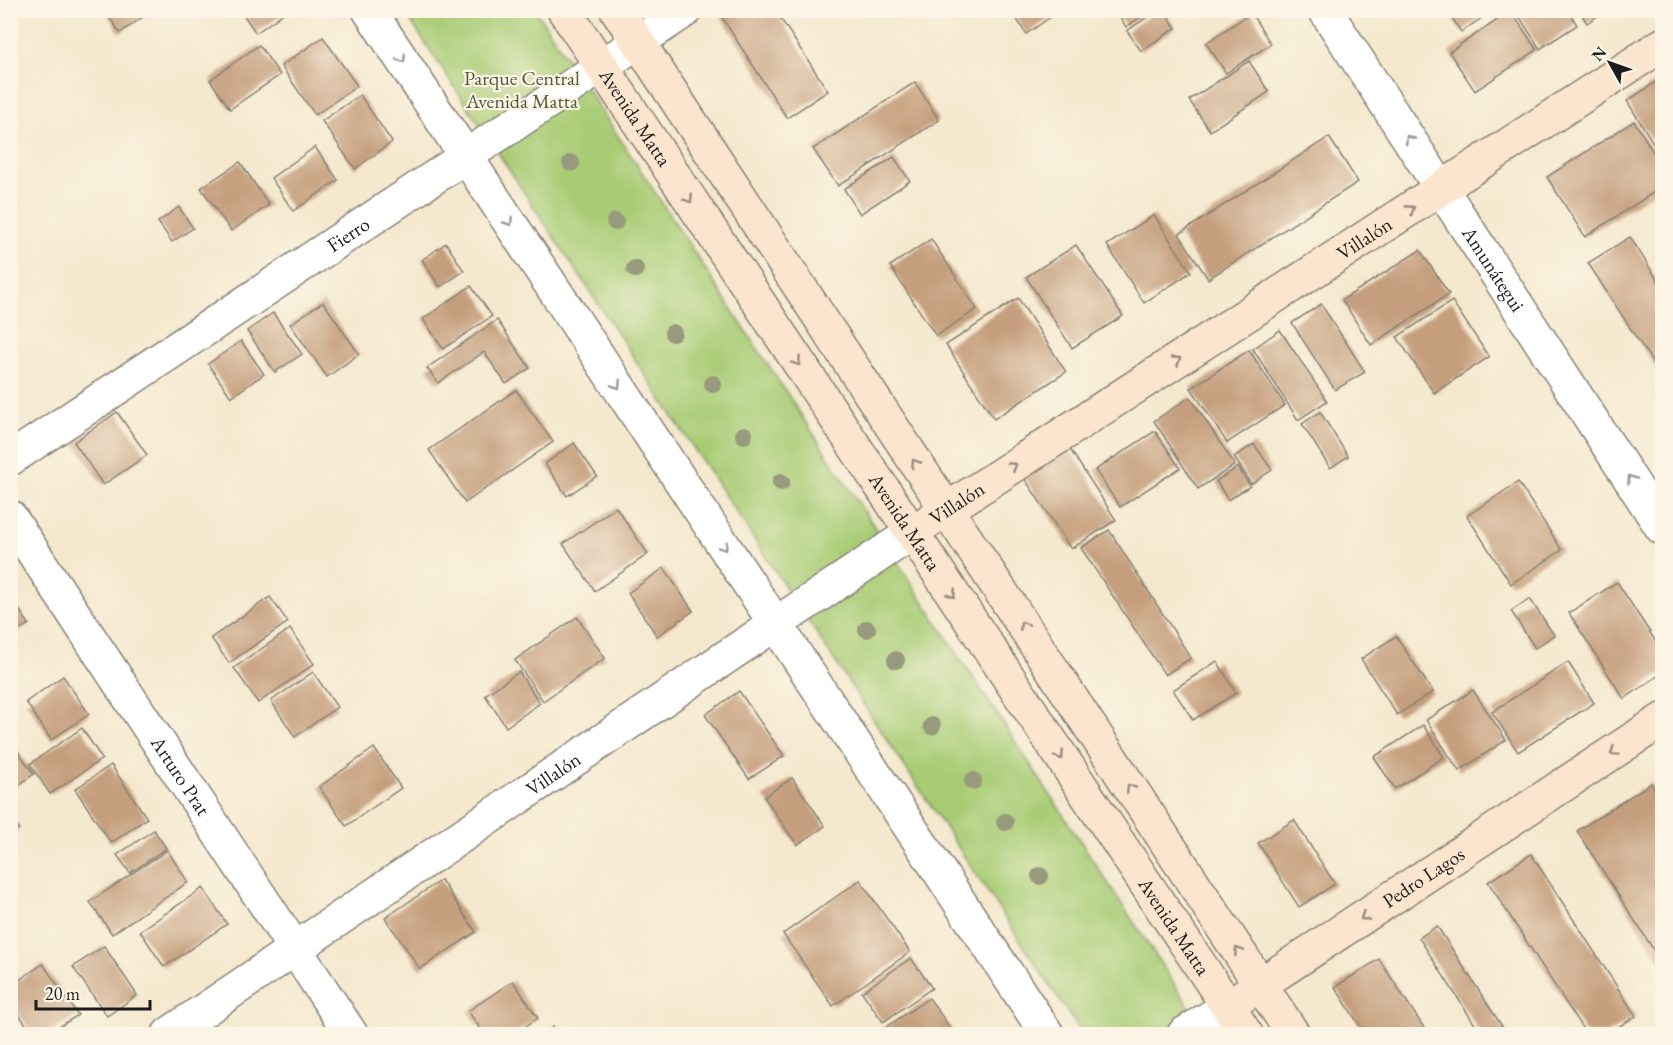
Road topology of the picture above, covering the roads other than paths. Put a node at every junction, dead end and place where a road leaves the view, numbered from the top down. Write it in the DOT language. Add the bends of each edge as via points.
graph roads {
  1 [pos="369,10"];
  2 [pos="564,10"];
  3 [pos="617,10"];
  4 [pos="686,10"];
  5 [pos="1325,10"];
  6 [pos="638,42"];
  7 [pos="1662,45"];
  8 [pos="601,66"];
  9 [pos="466,156"];
  10 [pos="1442,189"];
  11 [pos="10,459"];
  12 [pos="946,510"];
  13 [pos="10,517"];
  14 [pos="1662,528"];
  15 [pos="912,533"];
  16 [pos="775,624"];
  17 [pos="1662,720"];
  18 [pos="295,949"];
  19 [pos="1261,985"];
  20 [pos="1227,1007"];
  21 [pos="169,1035"];
  22 [pos="351,1035"];
  23 [pos="1047,1035"];
  24 [pos="1184,1035"];
  25 [pos="1245,1035"];
  26 [pos="1293,1035"];
  1 -- 9 [label="street, one-way"];
  2 -- 8 [label="main road, Avenida Matta"];
  3 -- 6 [label="main road, Avenida Matta"];
  4 -- 6 [label="street, Fierro"];
  10 -- 5 [label="street, Amunátegui, one-way"];
  6 -- 8 [label="street, Fierro"];
  12 -- 6 [label="main road, Avenida Matta, one-way"];
  7 -- 10 [label="main road, Villalón"];
  8 -- 9 [label="street, Fierro"];
  8 -- 15 [label="main road, Avenida Matta, one-way"];
  9 -- 11 [label="street, Fierro"];
  9 -- 16 [label="street, one-way"];
  12 -- 10 [label="main road, Villalón, one-way"];
  14 -- 10 [label="street, Amunátegui, one-way"];
  12 -- 15 [label="main road, Villalón"];
  19 -- 12 [label="main road, Avenida Matta, one-way"];
  13 -- 18 [label="street, Arturo Prat"];
  15 -- 16 [label="street, Villalón"];
  15 -- 20 [label="main road, Avenida Matta, one-way"];
  16 -- 18 [label="street, Villalón"];
  16 -- 23 [label="street"];
  17 -- 19 [label="main road, Pedro Lagos, one-way"];
  18 -- 21 [label="street, Villalón"];
  18 -- 22 [label="street, Arturo Prat"];
  19 -- 20 [label="main road, Pedro Lagos"];
  19 -- 26 [label="main road, Avenida Matta"];
  20 -- 24 [label="street, Pedro Lagos"];
  20 -- 25 [label="main road, Avenida Matta"];
}
